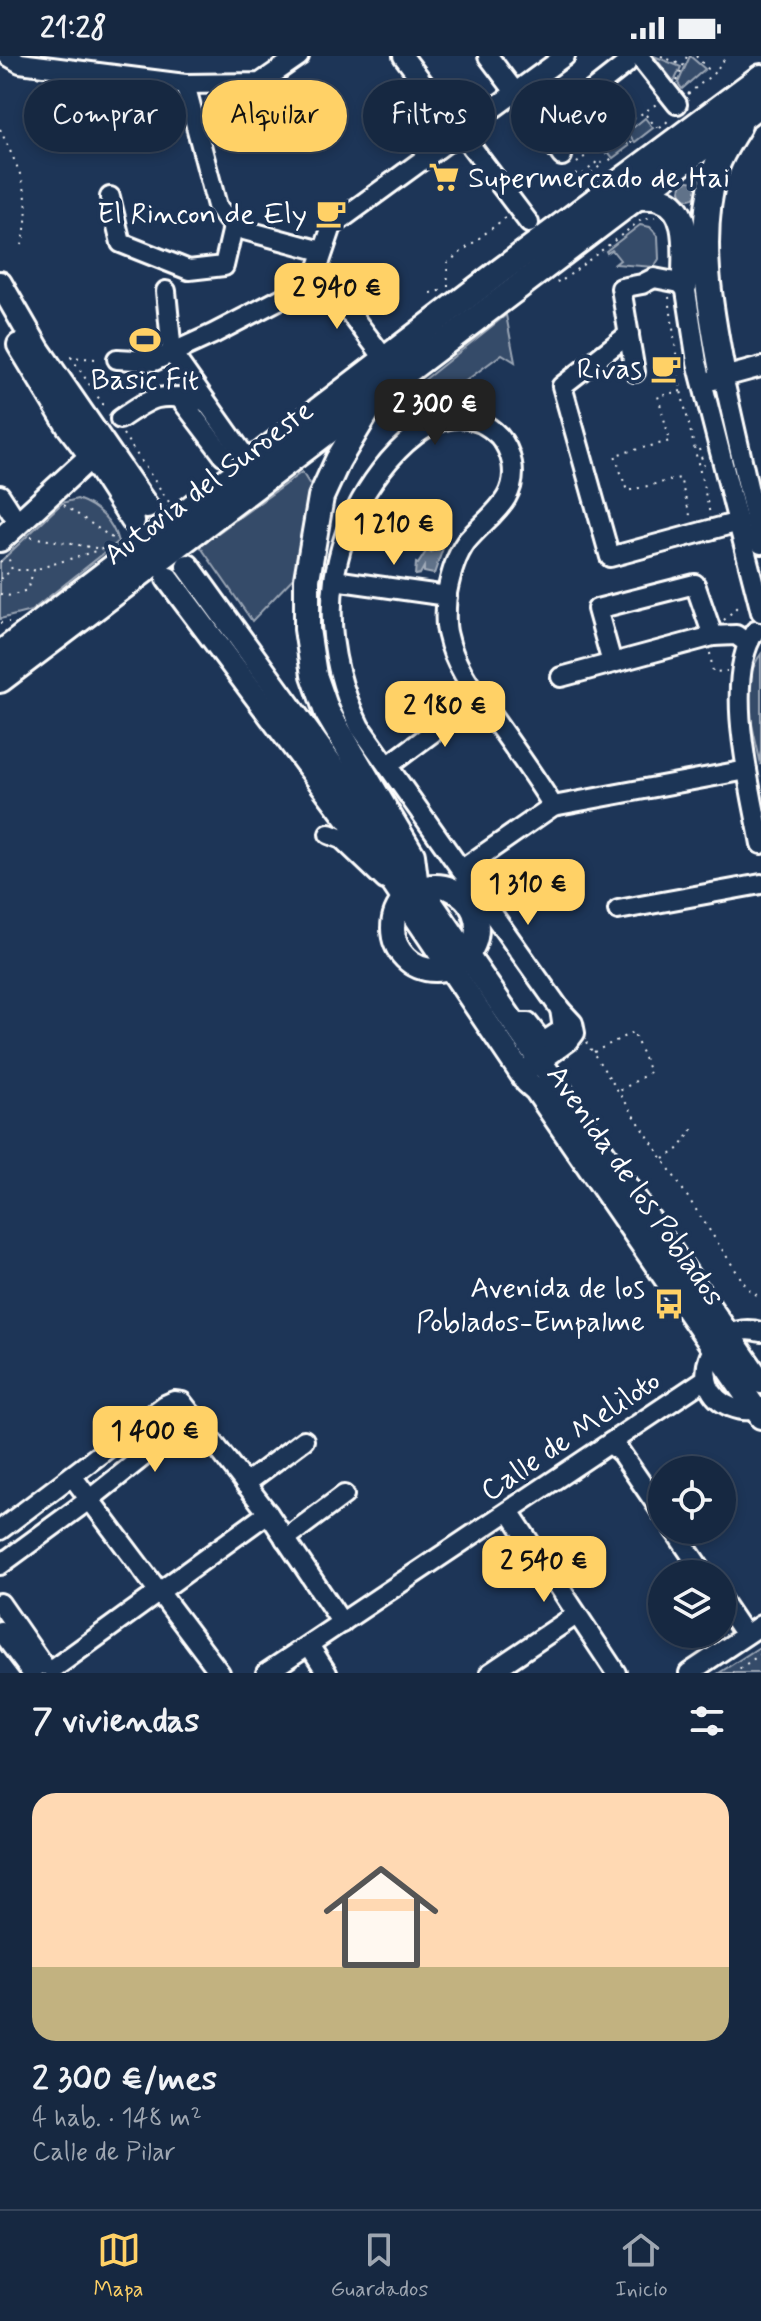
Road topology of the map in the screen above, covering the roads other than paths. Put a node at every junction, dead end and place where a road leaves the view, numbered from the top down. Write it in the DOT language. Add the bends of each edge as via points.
graph roads {
  1 [pos="299,56"];
  2 [pos="403,56"];
  3 [pos="488,56"];
  4 [pos="565,56"];
  5 [pos="14,60"];
  6 [pos="633,60"];
  7 [pos="0,62"];
  8 [pos="761,77"];
  9 [pos="156,80"];
  10 [pos="421,80"];
  11 [pos="531,80"];
  12 [pos="607,80"];
  13 [pos="186,84"];
  14 [pos="186,88"];
  15 [pos="511,88"];
  16 [pos="667,102"];
  17 [pos="754,108"];
  18 [pos="432,152"];
  19 [pos="474,152"];
  20 [pos="561,152"];
  21 [pos="568,161"];
  22 [pos="110,197"];
  23 [pos="636,197"];
  24 [pos="529,223"];
  25 [pos="233,227"];
  26 [pos="322,251"];
  27 [pos="696,255"];
  28 [pos="313,282"];
  29 [pos="0,283"];
  30 [pos="675,286"];
  31 [pos="166,291"];
  32 [pos="0,313"];
  33 [pos="629,334"];
  34 [pos="378,350"];
  35 [pos="172,353"];
  36 [pos="117,359"];
  37 [pos="761,367"];
  38 [pos="635,372"];
  39 [pos="713,380"];
  40 [pos="379,391"];
  41 [pos="179,397"];
  42 [pos="205,401"];
  43 [pos="120,419"];
  44 [pos="68,426"];
  45 [pos="96,448"];
  46 [pos="242,452"];
  47 [pos="223,455"];
  48 [pos="62,484"];
  49 [pos="118,498"];
  50 [pos="4,510"];
  51 [pos="739,522"];
  52 [pos="760,533"];
  53 [pos="4,547"];
  54 [pos="188,566"];
  55 [pos="168,579"];
  56 [pos="334,580"];
  57 [pos="447,596"];
  58 [pos="761,612"];
  59 [pos="40,626"];
  60 [pos="0,631"];
  61 [pos="711,637"];
  62 [pos="754,637"];
  63 [pos="0,654"];
  64 [pos="612,663"];
  65 [pos="561,677"];
  66 [pos="0,680"];
  67 [pos="479,698"];
  68 [pos="389,765"];
  69 [pos="747,770"];
  70 [pos="330,793"];
  71 [pos="553,806"];
  72 [pos="761,844"];
  73 [pos="461,870"];
  74 [pos="761,884"];
  75 [pos="410,889"];
  76 [pos="618,910"];
  77 [pos="459,961"];
  78 [pos="463,988"];
  79 [pos="560,1009"];
  80 [pos="515,1023"];
  81 [pos="541,1062"];
  82 [pos="761,1332"];
  83 [pos="720,1341"];
  84 [pos="707,1378"];
  85 [pos="761,1382"];
  86 [pos="188,1409"];
  87 [pos="759,1412"];
  88 [pos="304,1440"];
  89 [pos="610,1443"];
  90 [pos="72,1476"];
  91 [pos="245,1484"];
  92 [pos="648,1493"];
  93 [pos="344,1495"];
  94 [pos="90,1499"];
  95 [pos="509,1511"];
  96 [pos="268,1513"];
  97 [pos="0,1530"];
  98 [pos="285,1539"];
  99 [pos="0,1565"];
  100 [pos="160,1593"];
  101 [pos="0,1603"];
  102 [pos="736,1614"];
  103 [pos="576,1615"];
  104 [pos="342,1623"];
  105 [pos="753,1630"];
  106 [pos="0,1631"];
  107 [pos="309,1645"];
  108 [pos="43,1671"];
  109 [pos="220,1673"];
  110 [pos="266,1673"];
  111 [pos="327,1673"];
  112 [pos="490,1673"];
  113 [pos="616,1673"];
  114 [pos="689,1673"];
  1 -- 13 [label="street" via="260,83"];
  2 -- 10 [label="street"];
  3 -- 15 [label="street"];
  4 -- 11 [label="street"];
  5 -- 7 [label="street"];
  5 -- 9 [label="street"];
  6 -- 12 [label="street"];
  6 -- 16 [label="street"];
  8 -- 59 [label="highway, Autovía del Suroeste"];
  14 -- 25 [label="street" via="217,206"];
  17 -- 23 [label="highway, Autovía del Suroeste"];
  17 -- 27 [label="highway" via="716,167"];
  18 -- 26 [label="street" via="332,226"];
  19 -- 24 [label="street"];
  20 -- 21 [label="street"];
  22 -- 25 [label="street" via="121,243 184,269 224,266"];
  23 -- 27 [label="highway" via="660,198 675,207"];
  23 -- 40 [label="highway, Autovía del Suroeste"];
  25 -- 26 [label="street"];
  26 -- 28 [label="street"];
  27 -- 30 [label="highway"];
  27 -- 39 [label="highway" via="707,282"];
  28 -- 34 [label="street" via="329,285"];
  28 -- 35 [label="street"];
  29 -- 45 [label="main road"];
  30 -- 33 [label="street" via="654,278 621,288"];
  30 -- 39 [label="street"];
  31 -- 35 [label="street"];
  32 -- 44 [label="main road"];
  33 -- 38 [label="street"];
  33 -- 51 [label="street" via="562,386 610,557"];
  35 -- 36 [label="street" via="154,361"];
  35 -- 42 [label="street"];
  37 -- 39 [label="street"];
  39 -- 51 [label="street"];
  39 -- 52 [label="street"];
  40 -- 66 [label="highway, Autovía del Suroeste"];
  40 -- 75 [label="highway" via="321,497 307,579 307,629 327,712 412,855"];
  41 -- 42 [label="street"];
  41 -- 43 [label="street" via="150,398"];
  41 -- 47 [label="street"];
  42 -- 46 [label="street"];
  44 -- 45 [label="main road"];
  44 -- 48 [label="main road" via="72,444"];
  45 -- 48 [label="main road"];
  45 -- 49 [label="main road"];
  45 -- 49 [label="main road" via="133,520"];
  48 -- 49 [label="main road" via="91,485"];
  48 -- 50 [label="main road"];
  48 -- 53 [label="main road"];
  51 -- 58 [label="street"];
  54 -- 75 [label="main road, Avenida de los Poblados"];
  55 -- 70 [label="main road, Avenida de los Poblados"];
  56 -- 57 [label="street"];
  56 -- 57 [label="street" via="354,512 381,469 408,440 438,420 464,419 498,435 510,452 514,475 503,505 465,544"];
  56 -- 68 [label="street" via="337,670 360,727"];
  57 -- 67 [label="street" via="447,633"];
  58 -- 62 [label="street" via="755,617"];
  59 -- 60 [label="highway"];
  59 -- 63 [label="highway, Autovía del Suroeste"];
  61 -- 62 [label="street"];
  61 -- 64 [label="street"];
  61 -- 64 [label="street" via="695,584 597,609"];
  62 -- 69 [label="street" via="740,689"];
  64 -- 65 [label="street"];
  67 -- 68 [label="street"];
  67 -- 71 [label="street"];
  68 -- 73 [label="street"];
  69 -- 71 [label="street"];
  69 -- 72 [label="street"];
  70 -- 75 [label="main road, Avenida de los Poblados"];
  70 -- 75 [label="street" via="332,824 326,836 342,839 377,874"];
  71 -- 73 [label="street"];
  73 -- 79 [label="street"];
  74 -- 76 [label="street"];
  75 -- 77 [label="main road, Avenida de los Poblados"];
  75 -- 77 [label="main road" via="446,887 468,903 475,915 475,942"];
  75 -- 77 [label="main road" via="393,921 398,949 418,967 431,970"];
  77 -- 78 [label="main road, Avenida de los Poblados"];
  77 -- 80 [label="main road, Avenida de los Poblados"];
  78 -- 81 [label="street, Avenida de los Poblados" via="486,1009 523,1061 532,1068"];
  78 -- 83 [label="main road, Avenida de los Poblados"];
  79 -- 80 [label="street" via="563,1029 543,1042 528,1023"];
  79 -- 81 [label="street" via="575,1033"];
  80 -- 81 [label="main road, Avenida de los Poblados"];
  81 -- 83 [label="main road, Avenida de los Poblados"];
  82 -- 83 [label="street" via="739,1330"];
  83 -- 84 [label="street" via="707,1362"];
  83 -- 85 [label="main road, Avenida de los Poblados"];
  83 -- 87 [label="main road, Avenida de los Poblados"];
  84 -- 87 [label="street" via="724,1404"];
  84 -- 89 [label="street, Calle de Meliloto"];
  86 -- 90 [label="street" via="174,1401 165,1405"];
  86 -- 91 [label="street"];
  86 -- 94 [label="street"];
  88 -- 91 [label="street"];
  89 -- 92 [label="street"];
  89 -- 95 [label="street, Calle de Meliloto"];
  90 -- 94 [label="street"];
  90 -- 97 [label="street"];
  91 -- 96 [label="street"];
  93 -- 98 [label="street"];
  94 -- 99 [label="street"];
  94 -- 100 [label="street"];
  95 -- 103 [label="street"];
  95 -- 104 [label="street, Calle de Meliloto"];
  96 -- 98 [label="street"];
  96 -- 100 [label="street"];
  98 -- 104 [label="street"];
  100 -- 108 [label="street"];
  100 -- 109 [label="street"];
  101 -- 108 [label="street"];
  102 -- 105 [label="street"];
  103 -- 112 [label="street"];
  103 -- 113 [label="street"];
  104 -- 107 [label="street, Calle de Meliloto"];
  105 -- 114 [label="street"];
  106 -- 108 [label="street"];
  107 -- 110 [label="street, Calle de Meliloto"];
  107 -- 111 [label="street"];
}
